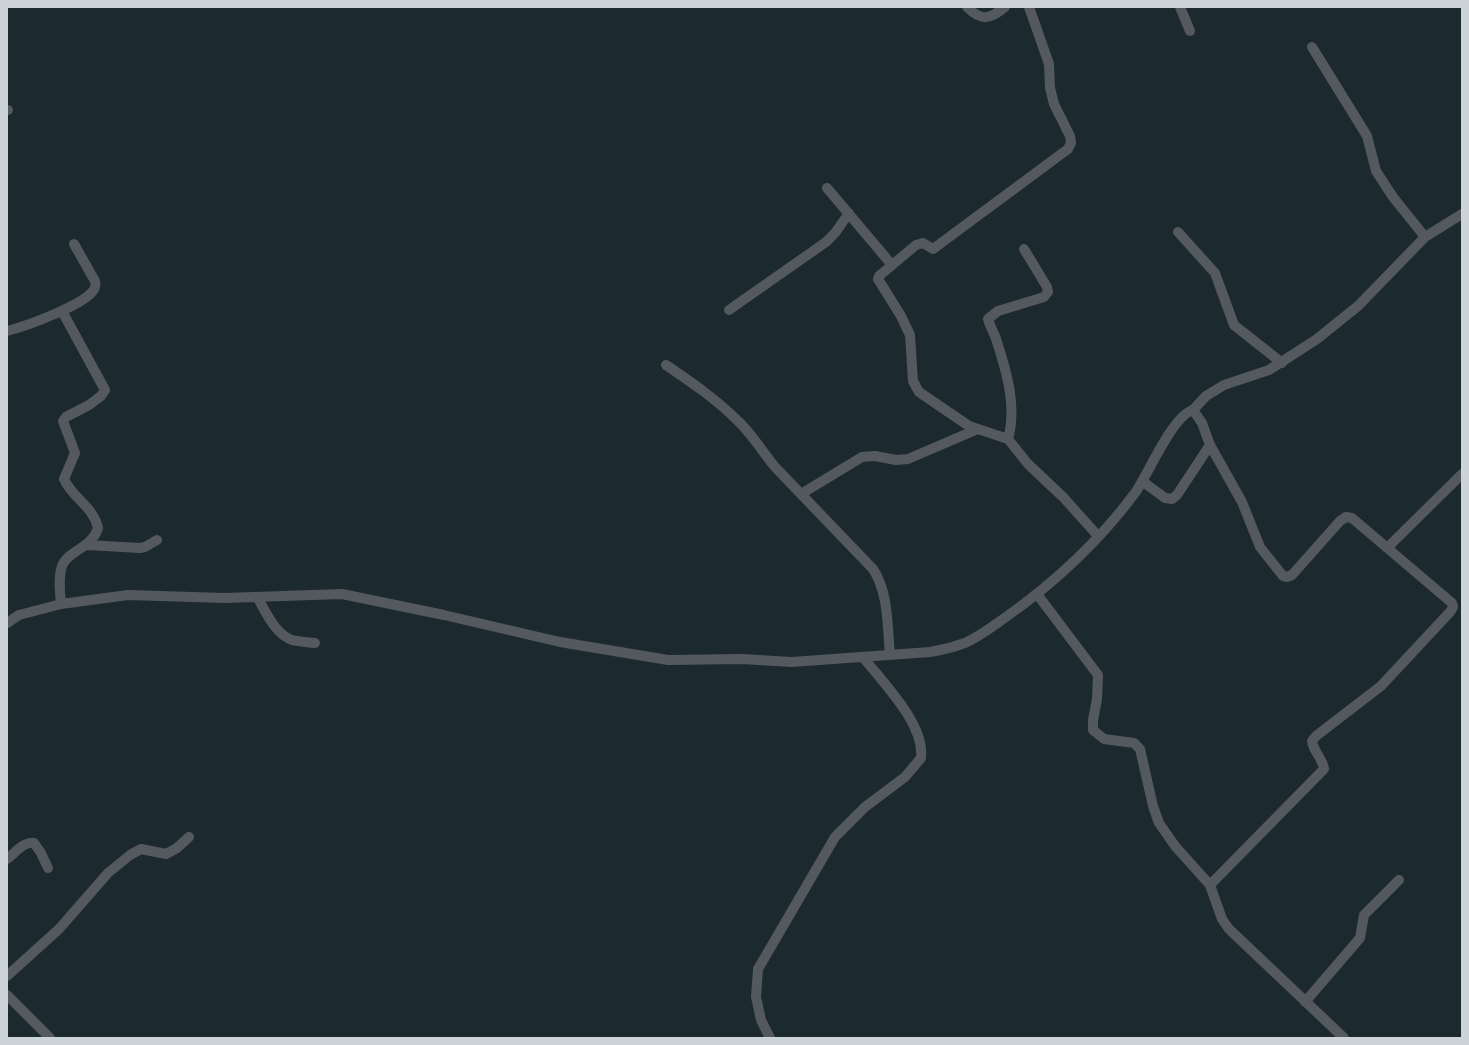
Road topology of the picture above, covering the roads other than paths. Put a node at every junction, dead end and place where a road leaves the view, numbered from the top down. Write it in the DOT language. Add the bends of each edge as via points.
graph roads {
  1 [pos="967,7"];
  2 [pos="1006,7"];
  3 [pos="1029,7"];
  4 [pos="1180,7"];
  5 [pos="1190,31"];
  6 [pos="1312,47"];
  7 [pos="827,188"];
  8 [pos="849,213"];
  9 [pos="1462,214"];
  10 [pos="1178,232"];
  11 [pos="1425,238"];
  12 [pos="74,244"];
  13 [pos="1024,249"];
  14 [pos="892,265"];
  15 [pos="729,310"];
  16 [pos="62,311"];
  17 [pos="7,331"];
  18 [pos="1282,363"];
  19 [pos="666,364"];
  20 [pos="1192,410"];
  21 [pos="978,429"];
  22 [pos="1008,439"];
  23 [pos="1210,445"];
  24 [pos="1462,474"];
  25 [pos="1142,481"];
  26 [pos="800,494"];
  27 [pos="1098,536"];
  28 [pos="157,540"];
  29 [pos="87,545"];
  30 [pos="1387,548"];
  31 [pos="1037,594"];
  32 [pos="257,597"];
  33 [pos="61,604"];
  34 [pos="7,623"];
  35 [pos="315,643"];
  36 [pos="890,654"];
  37 [pos="863,657"];
  38 [pos="189,837"];
  39 [pos="7,859"];
  40 [pos="48,868"];
  41 [pos="1399,880"];
  42 [pos="1210,885"];
  43 [pos="7,976"];
  44 [pos="7,995"];
  45 [pos="1305,1002"];
  46 [pos="50,1038"];
  47 [pos="770,1038"];
  48 [pos="1344,1038"];
  1 -- 2 [label="street" via="975,15 984,18"];
  3 -- 14 [label="street" via="1049,64 1054,104 1070,136 1071,143 1068,149 938,246 933,249 920,243"];
  4 -- 5 [label="street"];
  6 -- 11 [label="street" via="1367,136 1376,171"];
  7 -- 8 [label="street"];
  8 -- 14 [label="street"];
  8 -- 15 [label="street" via="826,242"];
  9 -- 11 [label="street"];
  10 -- 18 [label="street" via="1215,273 1234,325"];
  11 -- 18 [label="street" via="1358,306"];
  12 -- 16 [label="street" via="95,280 95,287 92,293"];
  13 -- 22 [label="street" via="1048,292 1044,297 998,311 988,319 997,340 1011,396 1012,412"];
  14 -- 21 [label="street" via="878,279 904,320 910,335 911,369 915,387 948,413"];
  16 -- 17 [label="street"];
  16 -- 29 [label="street" via="105,390 101,396 63,421 75,453 64,479 67,486 89,509 98,528 96,535"];
  18 -- 20 [label="street" via="1224,385 1206,396"];
  19 -- 26 [label="street" via="712,397 738,421"];
  20 -- 23 [label="street" via="1202,423"];
  20 -- 25 [label="street" via="1183,415 1168,436"];
  21 -- 22 [label="street"];
  21 -- 26 [label="street" via="908,459 862,457"];
  22 -- 27 [label="street" via="1028,464 1063,497"];
  23 -- 25 [label="street" via="1172,499 1165,498"];
  23 -- 30 [label="street" via="1242,502 1260,547 1283,576 1292,575 1346,517 1352,518"];
  24 -- 30 [label="street"];
  25 -- 27 [label="street" via="1136,492"];
  26 -- 36 [label="street" via="880,580 884,593"];
  27 -- 31 [label="street"];
  28 -- 29 [label="street" via="140,548"];
  29 -- 33 [label="street" via="62,565"];
  30 -- 42 [label="street" via="1452,603 1453,607 1381,686 1316,736 1312,745 1324,769"];
  31 -- 36 [label="street" via="982,634 966,642 930,652"];
  31 -- 42 [label="street" via="1098,676 1093,730 1104,739 1134,743 1140,749 1159,823 1175,846"];
  32 -- 33 [label="street" via="128,595"];
  32 -- 35 [label="street" via="283,636"];
  32 -- 37 [label="street" via="342,594 560,642 668,660 742,659 792,662"];
  33 -- 34 [label="street" via="19,614"];
  36 -- 37 [label="street"];
  37 -- 47 [label="street" via="912,722 920,742 921,758 905,777 865,807 835,837 758,969 756,997 761,1020"];
  38 -- 43 [label="street" via="166,854 141,849 130,855 97,884 58,929"];
  39 -- 40 [label="street" via="30,842 34,843 41,853"];
  41 -- 45 [label="street" via="1364,915 1360,938"];
  42 -- 45 [label="street" via="1222,919 1229,929"];
  44 -- 46 [label="street"];
  45 -- 48 [label="street"];
}
